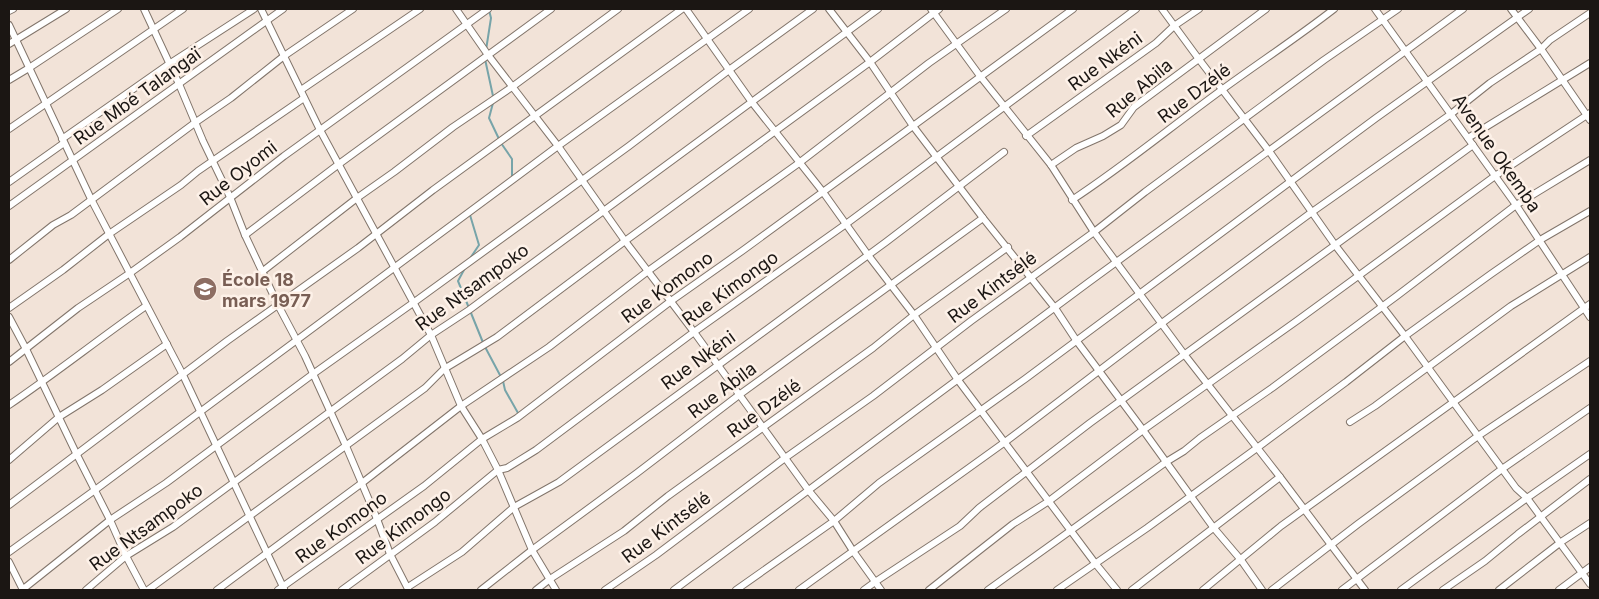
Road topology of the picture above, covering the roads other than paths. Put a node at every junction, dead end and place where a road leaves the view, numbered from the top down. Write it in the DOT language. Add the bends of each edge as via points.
graph roads {
  1 [pos="13,9"];
  2 [pos="66,9"];
  3 [pos="118,9"];
  4 [pos="144,9"];
  5 [pos="184,9"];
  6 [pos="254,9"];
  7 [pos="261,9"];
  8 [pos="282,9"];
  9 [pos="353,9"];
  10 [pos="420,9"];
  11 [pos="456,9"];
  12 [pos="488,9"];
  13 [pos="551,9"];
  14 [pos="618,9"];
  15 [pos="684,9"];
  16 [pos="749,9"];
  17 [pos="813,9"];
  18 [pos="829,9"];
  19 [pos="878,9"];
  20 [pos="1006,9"];
  21 [pos="1073,9"];
  22 [pos="1136,9"];
  23 [pos="1162,9"];
  24 [pos="1199,9"];
  25 [pos="1266,9"];
  26 [pos="1334,9"];
  27 [pos="1376,9"];
  28 [pos="1398,9"];
  29 [pos="1463,9"];
  30 [pos="1511,9"];
  31 [pos="1529,9"];
  32 [pos="935,10"];
  33 [pos="9,11"];
  34 [pos="1588,13"];
  35 [pos="1518,18"];
  36 [pos="1383,19"];
  37 [pos="267,20"];
  38 [pos="466,24"];
  39 [pos="9,25"];
  40 [pos="1174,26"];
  41 [pos="154,30"];
  42 [pos="848,32"];
  43 [pos="707,39"];
  44 [pos="16,40"];
  45 [pos="9,44"];
  46 [pos="957,44"];
  47 [pos="1541,49"];
  48 [pos="1405,50"];
  49 [pos="284,56"];
  50 [pos="488,56"];
  51 [pos="1198,58"];
  52 [pos="870,62"];
  53 [pos="169,64"];
  54 [pos="1590,64"];
  55 [pos="29,68"];
  56 [pos="729,70"];
  57 [pos="980,76"];
  58 [pos="9,80"];
  59 [pos="1427,81"];
  60 [pos="1563,81"];
  61 [pos="179,84"];
  62 [pos="512,87"];
  63 [pos="301,90"];
  64 [pos="1222,90"];
  65 [pos="891,93"];
  66 [pos="304,98"];
  67 [pos="751,101"];
  68 [pos="46,104"];
  69 [pos="1004,106"];
  70 [pos="1451,114"];
  71 [pos="536,116"];
  72 [pos="1589,116"];
  73 [pos="1245,118"];
  74 [pos="196,122"];
  75 [pos="913,126"];
  76 [pos="9,129"];
  77 [pos="320,130"];
  78 [pos="775,132"];
  79 [pos="1026,136"];
  80 [pos="1468,138"];
  81 [pos="63,141"];
  82 [pos="1473,145"];
  83 [pos="558,146"];
  84 [pos="1269,151"];
  85 [pos="1004,152"];
  86 [pos="937,156"];
  87 [pos="74,160"];
  88 [pos="1590,160"];
  89 [pos="213,161"];
  90 [pos="799,163"];
  91 [pos="339,164"];
  92 [pos="1051,165"];
  93 [pos="1495,176"];
  94 [pos="582,180"];
  95 [pos="1290,181"];
  96 [pos="9,182"];
  97 [pos="960,186"];
  98 [pos="823,192"];
  99 [pos="230,197"];
  100 [pos="357,198"];
  101 [pos="91,199"];
  102 [pos="1072,200"];
  103 [pos="9,206"];
  104 [pos="1516,206"];
  105 [pos="603,210"];
  106 [pos="1590,211"];
  107 [pos="1312,212"];
  108 [pos="984,218"];
  109 [pos="846,224"];
  110 [pos="1094,232"];
  111 [pos="109,234"];
  112 [pos="376,234"];
  113 [pos="245,235"];
  114 [pos="1540,240"];
  115 [pos="625,241"];
  116 [pos="1336,245"];
  117 [pos="1008,247"];
  118 [pos="868,255"];
  119 [pos="1590,257"];
  120 [pos="9,260"];
  121 [pos="1116,262"];
  122 [pos="395,267"];
  123 [pos="263,271"];
  124 [pos="648,271"];
  125 [pos="130,273"];
  126 [pos="1562,273"];
  127 [pos="1358,275"];
  128 [pos="1031,277"];
  129 [pos="891,285"];
  130 [pos="1139,293"];
  131 [pos="671,301"];
  132 [pos="414,303"];
  133 [pos="278,305"];
  134 [pos="146,306"];
  135 [pos="1587,306"];
  136 [pos="1382,307"];
  137 [pos="9,308"];
  138 [pos="1055,308"];
  139 [pos="914,315"];
  140 [pos="9,317"];
  141 [pos="1590,317"];
  142 [pos="1162,323"];
  143 [pos="694,332"];
  144 [pos="431,335"];
  145 [pos="1405,336"];
  146 [pos="297,340"];
  147 [pos="1076,340"];
  148 [pos="167,344"];
  149 [pos="937,348"];
  150 [pos="26,349"];
  151 [pos="1184,354"];
  152 [pos="1590,361"];
  153 [pos="9,362"];
  154 [pos="718,365"];
  155 [pos="1428,367"];
  156 [pos="444,369"];
  157 [pos="1099,371"];
  158 [pos="313,374"];
  159 [pos="183,375"];
  160 [pos="958,380"];
  161 [pos="41,383"];
  162 [pos="1207,384"];
  163 [pos="739,395"];
  164 [pos="1121,400"];
  165 [pos="1453,402"];
  166 [pos="9,405"];
  167 [pos="461,406"];
  168 [pos="1590,408"];
  169 [pos="980,410"];
  170 [pos="200,411"];
  171 [pos="329,411"];
  172 [pos="1232,416"];
  173 [pos="59,417"];
  174 [pos="1350,422"];
  175 [pos="763,428"];
  176 [pos="1143,430"];
  177 [pos="1478,436"];
  178 [pos="482,439"];
  179 [pos="1005,442"];
  180 [pos="216,445"];
  181 [pos="346,446"];
  182 [pos="1258,448"];
  183 [pos="76,453"];
  184 [pos="1590,454"];
  185 [pos="785,458"];
  186 [pos="9,460"];
  187 [pos="1166,462"];
  188 [pos="1502,469"];
  189 [pos="498,470"];
  190 [pos="1027,472"];
  191 [pos="1280,477"];
  192 [pos="1590,479"];
  193 [pos="234,481"];
  194 [pos="362,483"];
  195 [pos="95,490"];
  196 [pos="809,491"];
  197 [pos="1190,496"];
  198 [pos="1527,498"];
  199 [pos="1049,501"];
  200 [pos="9,505"];
  201 [pos="514,507"];
  202 [pos="1304,510"];
  203 [pos="250,516"];
  204 [pos="1541,516"];
  205 [pos="377,519"];
  206 [pos="110,520"];
  207 [pos="834,521"];
  208 [pos="1590,522"];
  209 [pos="1213,527"];
  210 [pos="1071,530"];
  211 [pos="1561,542"];
  212 [pos="1331,544"];
  213 [pos="532,550"];
  214 [pos="853,551"];
  215 [pos="9,552"];
  216 [pos="268,553"];
  217 [pos="390,554"];
  218 [pos="126,556"];
  219 [pos="1241,560"];
  220 [pos="9,562"];
  221 [pos="1095,564"];
  222 [pos="1590,567"];
  223 [pos="1582,573"];
  224 [pos="550,579"];
  225 [pos="1358,580"];
  226 [pos="875,582"];
  227 [pos="1590,584"];
  228 [pos="282,589"];
  229 [pos="408,589"];
  230 [pos="23,590"];
  231 [pos="86,590"];
  232 [pos="144,590"];
  233 [pos="148,590"];
  234 [pos="217,590"];
  235 [pos="342,590"];
  236 [pos="481,590"];
  237 [pos="536,590"];
  238 [pos="556,590"];
  239 [pos="605,590"];
  240 [pos="674,590"];
  241 [pos="736,590"];
  242 [pos="799,590"];
  243 [pos="864,590"];
  244 [pos="881,590"];
  245 [pos="929,590"];
  246 [pos="988,590"];
  247 [pos="1057,590"];
  248 [pos="1117,590"];
  249 [pos="1132,590"];
  250 [pos="1203,590"];
  251 [pos="1262,590"];
  252 [pos="1272,590"];
  253 [pos="1342,590"];
  254 [pos="1365,590"];
  255 [pos="1401,590"];
  256 [pos="1443,590"];
  257 [pos="1500,590"];
  258 [pos="1559,590"];
  1 -- 33 [label="street"];
  2 -- 44 [label="street"];
  3 -- 55 [label="street"];
  4 -- 41 [label="street"];
  5 -- 41 [label="street"];
  6 -- 53 [label="street"];
  7 -- 37 [label="street"];
  8 -- 37 [label="street, Rue Mbé Talangaï"];
  9 -- 49 [label="street"];
  10 -- 63 [label="street"];
  11 -- 38 [label="street"];
  12 -- 38 [label="street, Rue Oyomi"];
  13 -- 50 [label="street"];
  14 -- 62 [label="street"];
  15 -- 43 [label="street"];
  15 -- 71 [label="street"];
  16 -- 43 [label="street"];
  17 -- 56 [label="street"];
  18 -- 42 [label="street"];
  19 -- 42 [label="street, Rue Ntsampoko"];
  20 -- 46 [label="street"];
  21 -- 57 [label="street, Rue Komono"];
  22 -- 69 [label="street, Rue Kimongo"];
  23 -- 40 [label="street"];
  24 -- 40 [label="street, Rue Nkéni"];
  25 -- 51 [label="street, Rue Abila"];
  26 -- 64 [label="street, Rue Dzélé"];
  27 -- 36 [label="street, Avenue Okemba"];
  28 -- 36 [label="street, Rue Kintsélé"];
  29 -- 48 [label="street"];
  30 -- 35 [label="street"];
  31 -- 35 [label="street"];
  32 -- 46 [label="street"];
  32 -- 52 [label="street"];
  34 -- 47 [label="street"];
  35 -- 47 [label="street"];
  35 -- 59 [label="street"];
  36 -- 48 [label="street, Avenue Okemba"];
  36 -- 73 [label="street, Rue Kintsélé"];
  37 -- 49 [label="street"];
  37 -- 61 [label="street, Rue Mbé Talangaï"];
  38 -- 50 [label="street"];
  38 -- 77 [label="street, Rue Oyomi"];
  39 -- 44 [label="street"];
  40 -- 51 [label="street"];
  40 -- 79 [label="street, Rue Nkéni" via="1156,44"];
  41 -- 53 [label="street"];
  41 -- 68 [label="street"];
  42 -- 52 [label="street"];
  42 -- 67 [label="street, Rue Ntsampoko"];
  43 -- 56 [label="street"];
  43 -- 83 [label="street"];
  44 -- 45 [label="street"];
  44 -- 55 [label="street"];
  46 -- 57 [label="street"];
  46 -- 65 [label="street"];
  47 -- 60 [label="street"];
  47 -- 70 [label="street"];
  48 -- 59 [label="street, Avenue Okemba"];
  48 -- 84 [label="street"];
  49 -- 63 [label="street"];
  49 -- 74 [label="street"];
  50 -- 62 [label="street"];
  50 -- 91 [label="street"];
  51 -- 64 [label="street"];
  51 -- 92 [label="street, Rue Abila" via="1134,107 1121,125"];
  52 -- 65 [label="street"];
  52 -- 78 [label="street"];
  53 -- 61 [label="street"];
  53 -- 81 [label="street"];
  54 -- 60 [label="street"];
  55 -- 58 [label="street"];
  55 -- 68 [label="street"];
  56 -- 67 [label="street"];
  56 -- 94 [label="street"];
  57 -- 69 [label="street"];
  57 -- 75 [label="street, Rue Komono"];
  59 -- 70 [label="street, Avenue Okemba"];
  59 -- 95 [label="street"];
  60 -- 72 [label="street"];
  60 -- 80 [label="street"];
  61 -- 74 [label="street"];
  61 -- 87 [label="street, Rue Mbé Talangaï"];
  62 -- 71 [label="street"];
  62 -- 100 [label="street"];
  63 -- 66 [label="street"];
  64 -- 73 [label="street"];
  64 -- 102 [label="street, Rue Dzélé" via="1139,154"];
  65 -- 75 [label="street"];
  65 -- 90 [label="street"];
  66 -- 77 [label="street"];
  66 -- 89 [label="street"];
  67 -- 78 [label="street"];
  67 -- 105 [label="street, Rue Ntsampoko"];
  68 -- 76 [label="street"];
  68 -- 81 [label="street"];
  69 -- 79 [label="street"];
  69 -- 86 [label="street, Rue Kimongo"];
  70 -- 80 [label="street, Avenue Okemba"];
  70 -- 107 [label="street"];
  71 -- 83 [label="street"];
  71 -- 112 [label="street"];
  72 -- 93 [label="street"];
  73 -- 84 [label="street"];
  73 -- 110 [label="street, Rue Kintsélé"];
  74 -- 89 [label="street"];
  74 -- 101 [label="street"];
  75 -- 86 [label="street"];
  75 -- 98 [label="street, Rue Komono"];
  77 -- 91 [label="street"];
  77 -- 99 [label="street, Rue Oyomi"];
  78 -- 90 [label="street"];
  78 -- 115 [label="street"];
  79 -- 92 [label="street"];
  80 -- 82 [label="street, Avenue Okemba"];
  81 -- 87 [label="street"];
  81 -- 96 [label="street"];
  82 -- 93 [label="street, Avenue Okemba"];
  82 -- 116 [label="street"];
  83 -- 94 [label="street"];
  83 -- 122 [label="street"];
  84 -- 95 [label="street"];
  84 -- 121 [label="street"];
  85 -- 97 [label="street, Rue Nkéni"];
  86 -- 97 [label="street"];
  86 -- 109 [label="street, Rue Kimongo"];
  87 -- 101 [label="street"];
  87 -- 103 [label="street, Rue Mbé Talangaï"];
  88 -- 104 [label="street"];
  89 -- 99 [label="street"];
  89 -- 111 [label="street"];
  90 -- 98 [label="street"];
  90 -- 124 [label="street"];
  91 -- 100 [label="street"];
  91 -- 113 [label="street"];
  92 -- 102 [label="street"];
  93 -- 104 [label="street, Avenue Okemba"];
  93 -- 127 [label="street"];
  94 -- 105 [label="street"];
  94 -- 132 [label="street"];
  95 -- 107 [label="street"];
  95 -- 130 [label="street"];
  97 -- 108 [label="street"];
  97 -- 118 [label="street, Rue Nkéni"];
  98 -- 109 [label="street"];
  98 -- 131 [label="street, Rue Komono"];
  99 -- 113 [label="street"];
  99 -- 125 [label="street, Rue Oyomi"];
  100 -- 112 [label="street"];
  100 -- 123 [label="street"];
  101 -- 111 [label="street"];
  101 -- 120 [label="street"];
  102 -- 110 [label="street"];
  104 -- 114 [label="street, Avenue Okemba"];
  104 -- 136 [label="street"];
  105 -- 115 [label="street"];
  105 -- 144 [label="street, Rue Ntsampoko"];
  106 -- 114 [label="street"];
  107 -- 116 [label="street"];
  107 -- 142 [label="street"];
  108 -- 117 [label="street"];
  108 -- 129 [label="street, Rue Abila"];
  109 -- 118 [label="street"];
  109 -- 143 [label="street, Rue Kimongo"];
  110 -- 121 [label="street"];
  110 -- 128 [label="street, Rue Kintsélé"];
  111 -- 125 [label="street"];
  111 -- 137 [label="street"];
  112 -- 122 [label="street"];
  112 -- 133 [label="street"];
  113 -- 123 [label="street"];
  114 -- 126 [label="street, Avenue Okemba"];
  114 -- 145 [label="street"];
  115 -- 124 [label="street"];
  115 -- 156 [label="street" via="497,337"];
  116 -- 127 [label="street"];
  116 -- 151 [label="street"];
  117 -- 128 [label="street"];
  117 -- 139 [label="street, Rue Dzélé"];
  118 -- 129 [label="street"];
  118 -- 154 [label="street, Rue Nkéni"];
  119 -- 126 [label="street"];
  121 -- 130 [label="street"];
  121 -- 138 [label="street"];
  122 -- 132 [label="street"];
  122 -- 146 [label="street"];
  123 -- 133 [label="street"];
  124 -- 131 [label="street"];
  124 -- 167 [label="street" via="549,347"];
  125 -- 134 [label="street"];
  125 -- 150 [label="street, Rue Oyomi"];
  126 -- 135 [label="street, Avenue Okemba"];
  126 -- 155 [label="street"];
  127 -- 136 [label="street"];
  127 -- 162 [label="street"];
  128 -- 138 [label="street"];
  128 -- 149 [label="street, Rue Kintsélé"];
  129 -- 139 [label="street"];
  129 -- 163 [label="street, Rue Abila"];
  130 -- 142 [label="street"];
  130 -- 147 [label="street"];
  131 -- 143 [label="street"];
  131 -- 178 [label="street, Rue Komono" via="518,418"];
  132 -- 144 [label="street"];
  132 -- 158 [label="street"];
  133 -- 146 [label="street"];
  133 -- 159 [label="street"];
  134 -- 148 [label="street"];
  134 -- 161 [label="street"];
  135 -- 141 [label="street, Avenue Okemba"];
  135 -- 165 [label="street"];
  136 -- 145 [label="street"];
  136 -- 172 [label="street"];
  138 -- 147 [label="street"];
  138 -- 160 [label="street"];
  139 -- 149 [label="street"];
  139 -- 175 [label="street, Rue Dzélé"];
  140 -- 150 [label="street"];
  142 -- 151 [label="street"];
  142 -- 157 [label="street"];
  143 -- 154 [label="street"];
  143 -- 189 [label="street, Rue Kimongo" via="536,450"];
  144 -- 156 [label="street"];
  144 -- 171 [label="street, Rue Ntsampoko"];
  145 -- 155 [label="street"];
  145 -- 182 [label="street"];
  146 -- 158 [label="street"];
  146 -- 170 [label="street"];
  147 -- 157 [label="street"];
  147 -- 169 [label="street"];
  148 -- 159 [label="street"];
  148 -- 173 [label="street"];
  149 -- 160 [label="street"];
  149 -- 185 [label="street, Rue Kintsélé"];
  150 -- 153 [label="street, Rue Oyomi"];
  150 -- 161 [label="street"];
  151 -- 162 [label="street"];
  151 -- 164 [label="street"];
  152 -- 177 [label="street"];
  154 -- 163 [label="street"];
  154 -- 201 [label="street, Rue Nkéni" via="559,482"];
  155 -- 165 [label="street"];
  155 -- 174 [label="street"];
  156 -- 167 [label="street"];
  156 -- 181 [label="street" via="425,388"];
  157 -- 164 [label="street"];
  157 -- 179 [label="street"];
  158 -- 171 [label="street"];
  158 -- 180 [label="street"];
  159 -- 170 [label="street"];
  159 -- 183 [label="street"];
  160 -- 169 [label="street"];
  160 -- 196 [label="street"];
  161 -- 166 [label="street"];
  161 -- 173 [label="street"];
  162 -- 172 [label="street"];
  162 -- 176 [label="street"];
  163 -- 175 [label="street"];
  163 -- 213 [label="street, Rue Abila"];
  164 -- 176 [label="street"];
  164 -- 190 [label="street"];
  165 -- 177 [label="street"];
  165 -- 202 [label="street"];
  167 -- 178 [label="street"];
  167 -- 194 [label="street"];
  168 -- 188 [label="street"];
  169 -- 179 [label="street"];
  169 -- 207 [label="street"];
  170 -- 180 [label="street"];
  170 -- 195 [label="street"];
  171 -- 181 [label="street"];
  171 -- 193 [label="street, Rue Ntsampoko"];
  172 -- 182 [label="street"];
  172 -- 187 [label="street"];
  173 -- 183 [label="street"];
  173 -- 186 [label="street"];
  175 -- 185 [label="street"];
  175 -- 224 [label="street, Rue Dzélé" via="624,531"];
  176 -- 187 [label="street"];
  176 -- 199 [label="street"];
  177 -- 188 [label="street"];
  177 -- 212 [label="street"];
  178 -- 189 [label="street"];
  178 -- 205 [label="street, Rue Komono"];
  179 -- 190 [label="street"];
  179 -- 214 [label="street"];
  180 -- 193 [label="street"];
  180 -- 206 [label="street"];
  181 -- 194 [label="street"];
  181 -- 203 [label="street"];
  182 -- 191 [label="street"];
  182 -- 197 [label="street"];
  183 -- 195 [label="street"];
  183 -- 200 [label="street"];
  184 -- 198 [label="street"];
  185 -- 196 [label="street"];
  185 -- 239 [label="street, Rue Kintsélé"];
  187 -- 197 [label="street"];
  187 -- 210 [label="street"];
  188 -- 198 [label="street"];
  188 -- 225 [label="street"];
  189 -- 201 [label="street"];
  189 -- 217 [label="street, Rue Kimongo"];
  190 -- 199 [label="street"];
  190 -- 226 [label="street" via="960,526"];
  191 -- 202 [label="street"];
  191 -- 209 [label="street"];
  192 -- 204 [label="street"];
  193 -- 203 [label="street"];
  193 -- 218 [label="street, Rue Ntsampoko" via="173,527"];
  194 -- 205 [label="street"];
  194 -- 216 [label="street"];
  195 -- 206 [label="street"];
  195 -- 215 [label="street"];
  196 -- 207 [label="street"];
  196 -- 240 [label="street"];
  197 -- 209 [label="street"];
  197 -- 221 [label="street"];
  198 -- 204 [label="street"];
  198 -- 255 [label="street"];
  199 -- 210 [label="street"];
  199 -- 245 [label="street" via="1013,524"];
  201 -- 213 [label="street"];
  201 -- 229 [label="street, Rue Nkéni" via="462,552"];
  202 -- 212 [label="street"];
  202 -- 219 [label="street"];
  203 -- 216 [label="street"];
  203 -- 233 [label="street"];
  204 -- 211 [label="street"];
  204 -- 256 [label="street"];
  205 -- 217 [label="street"];
  205 -- 228 [label="street, Rue Komono"];
  206 -- 218 [label="street"];
  206 -- 230 [label="street"];
  207 -- 214 [label="street"];
  207 -- 241 [label="street"];
  208 -- 211 [label="street"];
  209 -- 219 [label="street"];
  209 -- 249 [label="street"];
  210 -- 221 [label="street"];
  210 -- 246 [label="street"];
  211 -- 223 [label="street"];
  211 -- 257 [label="street"];
  212 -- 225 [label="street"];
  212 -- 252 [label="street"];
  213 -- 224 [label="street"];
  213 -- 236 [label="street, Rue Abila"];
  214 -- 226 [label="street"];
  214 -- 242 [label="street"];
  216 -- 228 [label="street"];
  216 -- 234 [label="street"];
  217 -- 229 [label="street"];
  217 -- 235 [label="street, Rue Kimongo"];
  218 -- 231 [label="street, Rue Ntsampoko"];
  218 -- 232 [label="street"];
  219 -- 250 [label="street"];
  219 -- 251 [label="street"];
  220 -- 230 [label="street"];
  221 -- 247 [label="street"];
  221 -- 248 [label="street"];
  222 -- 223 [label="street"];
  223 -- 227 [label="street"];
  223 -- 258 [label="street"];
  224 -- 237 [label="street, Rue Dzélé"];
  224 -- 238 [label="street"];
  225 -- 253 [label="street"];
  225 -- 254 [label="street"];
  226 -- 243 [label="street"];
  226 -- 244 [label="street"];
}
